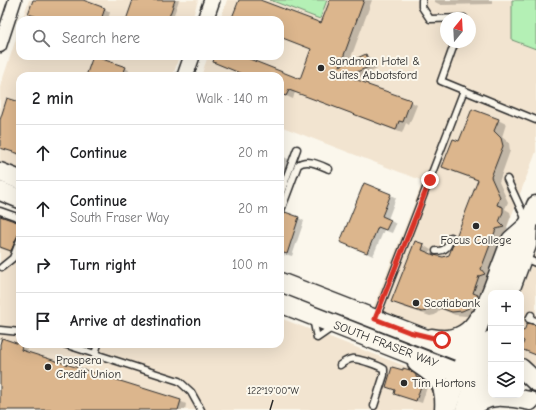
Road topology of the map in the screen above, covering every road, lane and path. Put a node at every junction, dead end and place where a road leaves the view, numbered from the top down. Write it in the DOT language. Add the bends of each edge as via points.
graph roads {
  1 [pos="15,0"];
  2 [pos="212,0"];
  3 [pos="422,0"];
  4 [pos="206,16"];
  5 [pos="440,18"];
  6 [pos="0,46"];
  7 [pos="453,48"];
  8 [pos="191,60"];
  9 [pos="186,72"];
  10 [pos="464,90"];
  11 [pos="536,120"];
  12 [pos="297,149"];
  13 [pos="329,168"];
  14 [pos="0,172"];
  15 [pos="16,178"];
  16 [pos="507,179"];
  17 [pos="284,184"];
  18 [pos="0,191"];
  19 [pos="16,197"];
  20 [pos="284,202"];
  21 [pos="536,205"];
  22 [pos="0,211"];
  23 [pos="16,217"];
  24 [pos="532,227"];
  25 [pos="451,236"];
  26 [pos="16,250"];
  27 [pos="436,251"];
  28 [pos="529,260"];
  29 [pos="2,267"];
  30 [pos="284,284"];
  31 [pos="492,290"];
  32 [pos="511,290"];
  33 [pos="488,300"];
  34 [pos="284,304"];
  35 [pos="488,309"];
  36 [pos="531,315"];
  37 [pos="375,319"];
  38 [pos="536,321"];
  39 [pos="0,330"];
  40 [pos="16,332"];
  41 [pos="409,332"];
  42 [pos="488,345"];
  43 [pos="76,348"];
  44 [pos="97,348"];
  45 [pos="394,348"];
  46 [pos="95,354"];
  47 [pos="480,360"];
  48 [pos="340,365"];
  49 [pos="524,371"];
  50 [pos="524,377"];
  51 [pos="476,380"];
  52 [pos="536,382"];
  53 [pos="527,400"];
  54 [pos="374,406"];
  55 [pos="201,410"];
  56 [pos="445,410"];
  57 [pos="465,410"];
  58 [pos="471,410"];
  1 -- 6 [label="street"];
  2 -- 4 [label="street"];
  3 -- 5 [label="lane" via="422,7 430,18"];
  7 -- 10 [label="lane" via="440,81"];
  8 -- 9 [label="street"];
  10 -- 11 [label="lane"];
  10 -- 37 [label="lane"];
  12 -- 17 [label="lane"];
  13 -- 20 [label="lane" via="307,161 298,165"];
  14 -- 15 [label="main road"];
  16 -- 24 [label="lane"];
  18 -- 19 [label="main road"];
  21 -- 24 [label="main road"];
  22 -- 23 [label="lane"];
  24 -- 28 [label="main road" via="527,245"];
  24 -- 31 [label="main road" via="511,240"];
  25 -- 27 [label="lane" via="447,247 443,251"];
  26 -- 29 [label="lane" via="13,258"];
  28 -- 32 [label="main road"];
  30 -- 37 [label="main road, SOUTH FRASER WAY"];
  33 -- 41 [label="main road" via="473,328 460,336 442,340"];
  34 -- 45 [label="main road, SOUTH FRASER WAY"];
  35 -- 47 [label="main road"];
  36 -- 38 [label="lane" via="529,319"];
  37 -- 41 [label="main road, SOUTH FRASER WAY"];
  39 -- 40 [label="lane"];
  41 -- 47 [label="main road, SOUTH FRASER WAY"];
  42 -- 47 [label="main road"];
  43 -- 46 [label="lane"];
  44 -- 46 [label="lane"];
  45 -- 51 [label="main road, SOUTH FRASER WAY"];
  45 -- 56 [label="main road" via="432,373 441,384 445,396"];
  46 -- 55 [label="lane" via="179,381 191,392"];
  47 -- 51 [label="main road"];
  48 -- 54 [label="lane" via="354,358 384,369"];
  49 -- 52 [label="main road"];
  50 -- 52 [label="main road"];
  51 -- 56 [label="main road"];
  51 -- 57 [label="main road"];
  53 -- 58 [label="main road" via="502,396 485,399"];
}
